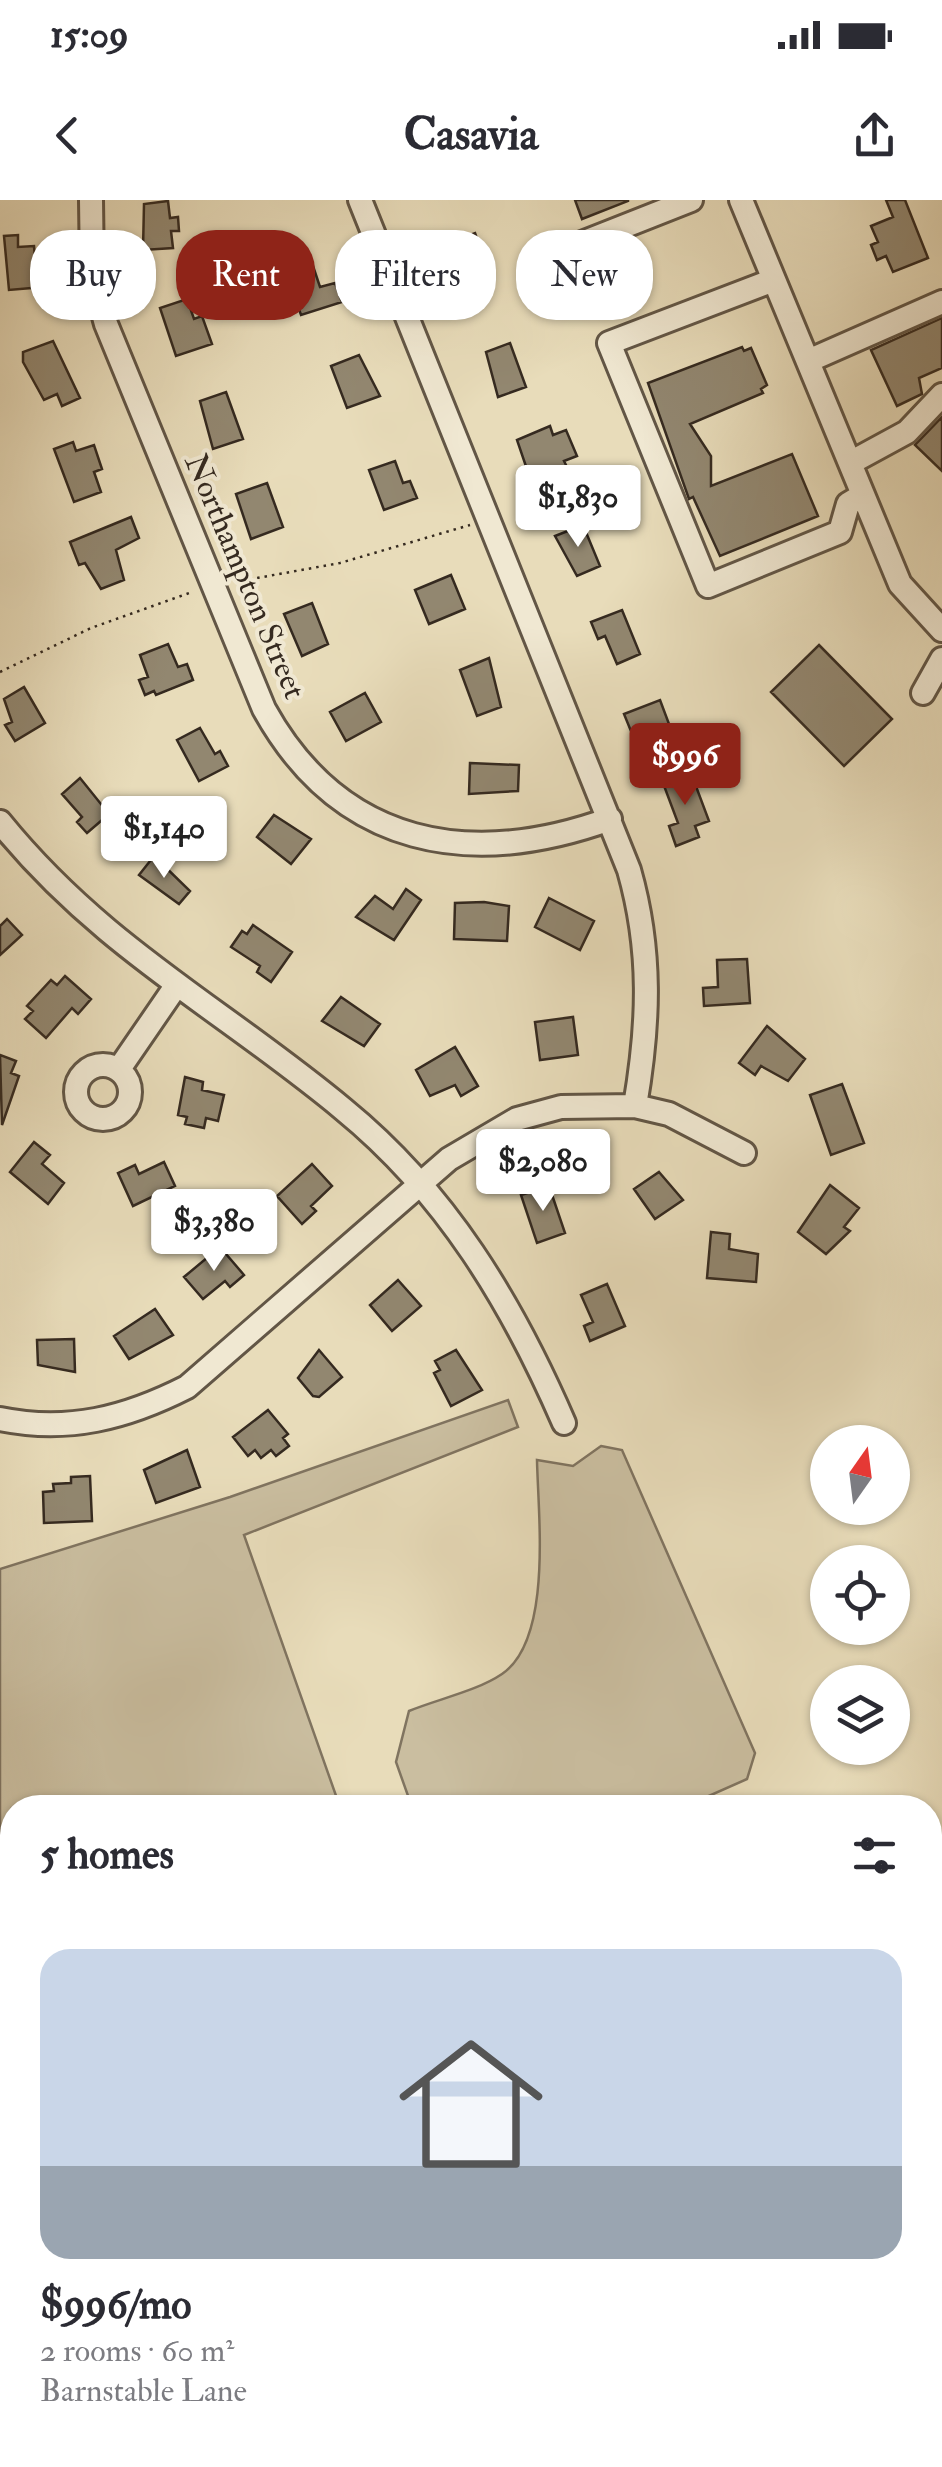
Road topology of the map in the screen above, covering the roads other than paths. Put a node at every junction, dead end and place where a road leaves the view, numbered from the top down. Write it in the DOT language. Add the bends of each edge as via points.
graph roads {
  1 [pos="91,200"];
  2 [pos="360,200"];
  3 [pos="691,200"];
  4 [pos="740,200"];
  5 [pos="615,230"];
  6 [pos="774,280"];
  7 [pos="942,302"];
  8 [pos="808,361"];
  9 [pos="942,395"];
  10 [pos="850,462"];
  11 [pos="863,494"];
  12 [pos="942,630"];
  13 [pos="942,659"];
  14 [pos="924,693"];
  15 [pos="610,819"];
  16 [pos="0,822"];
  17 [pos="176,986"];
  18 [pos="119,1069"];
  19 [pos="635,1106"];
  20 [pos="744,1153"];
  21 [pos="420,1184"];
  22 [pos="0,1419"];
  23 [pos="564,1423"];
  1 -- 15 [label="street, Northampton Street" via="92,273 106,324 264,709 296,758 375,820 437,840 514,845"];
  2 -- 15 [label="street"];
  3 -- 5 [label="street"];
  4 -- 6 [label="street"];
  6 -- 8 [label="street"];
  6 -- 11 [label="street" via="609,343 708,586 840,532 848,504"];
  7 -- 8 [label="street"];
  8 -- 10 [label="street"];
  9 -- 10 [label="street" via="907,432"];
  10 -- 11 [label="street"];
  11 -- 12 [label="street" via="900,584"];
  13 -- 14 [label="street"];
  15 -- 19 [label="street" via="642,915 648,965 648,1020"];
  16 -- 17 [label="street" via="98,926"];
  17 -- 18 [label="street"];
  17 -- 21 [label="street" via="346,1111"];
  19 -- 20 [label="street" via="670,1114"];
  19 -- 21 [label="street" via="577,1105 517,1119 477,1139"];
  21 -- 22 [label="street" via="187,1387 90,1423"];
  21 -- 23 [label="street" via="502,1296"];
}
